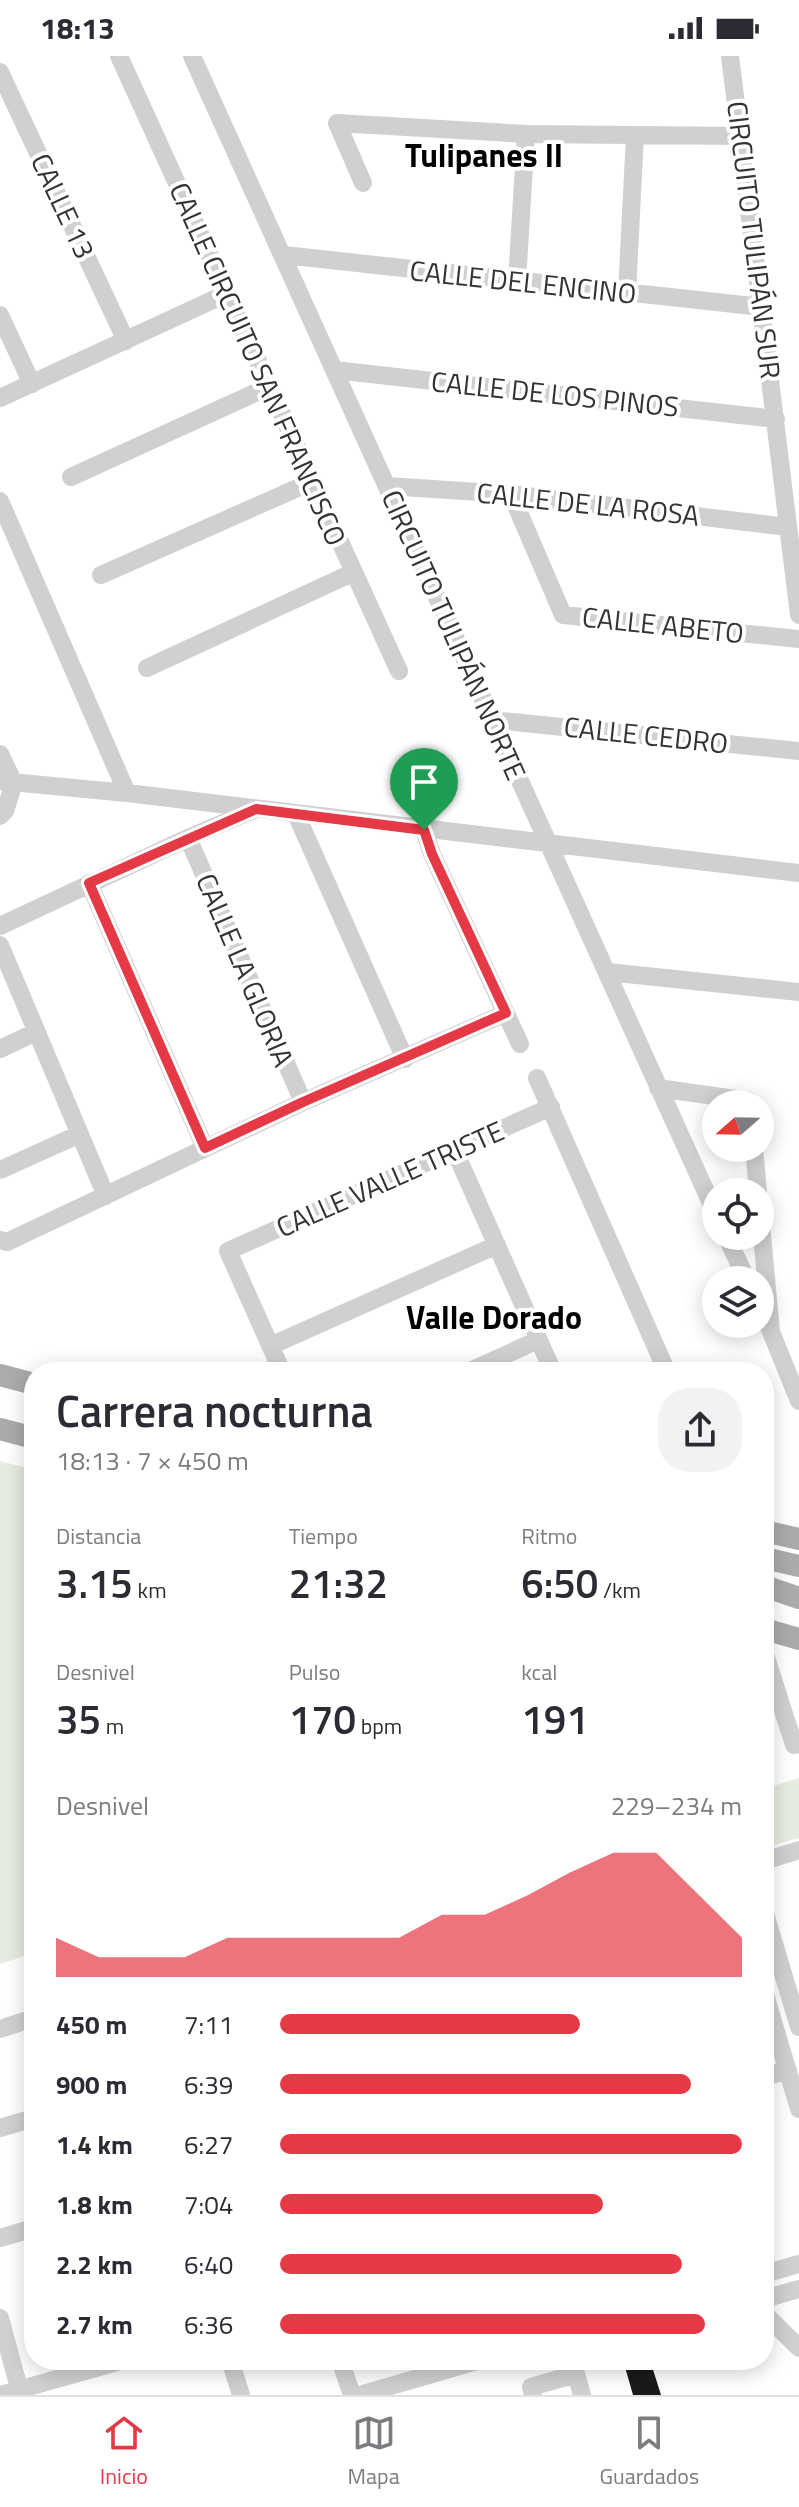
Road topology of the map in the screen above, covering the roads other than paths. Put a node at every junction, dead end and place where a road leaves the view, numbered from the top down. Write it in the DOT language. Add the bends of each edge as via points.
graph roads {
  1 [pos="119,56"];
  2 [pos="192,56"];
  3 [pos="730,56"];
  4 [pos="0,72"];
  5 [pos="526,134"];
  6 [pos="635,135"];
  7 [pos="741,136"];
  8 [pos="363,183"];
  9 [pos="284,255"];
  10 [pos="517,281"];
  11 [pos="228,293"];
  12 [pos="627,293"];
  13 [pos="762,307"];
  14 [pos="0,315"];
  15 [pos="126,341"];
  16 [pos="334,370"];
  17 [pos="32,384"];
  18 [pos="268,387"];
  19 [pos="0,398"];
  20 [pos="776,419"];
  21 [pos="71,477"];
  22 [pos="311,482"];
  23 [pos="387,486"];
  24 [pos="511,494"];
  25 [pos="0,501"];
  26 [pos="788,527"];
  27 [pos="352,573"];
  28 [pos="101,575"];
  29 [pos="799,615"];
  30 [pos="799,639"];
  31 [pos="147,668"];
  32 [pos="399,671"];
  33 [pos="493,720"];
  34 [pos="799,751"];
  35 [pos="0,754"];
  36 [pos="7,782"];
  37 [pos="127,793"];
  38 [pos="256,809"];
  39 [pos="296,814"];
  40 [pos="0,816"];
  41 [pos="424,830"];
  42 [pos="188,838"];
  43 [pos="549,845"];
  44 [pos="799,873"];
  45 [pos="89,883"];
  46 [pos="0,926"];
  47 [pos="0,945"];
  48 [pos="608,972"];
  49 [pos="799,992"];
  50 [pos="506,1013"];
  51 [pos="36,1032"];
  52 [pos="520,1044"];
  53 [pos="0,1049"];
  54 [pos="405,1059"];
  55 [pos="537,1078"];
  56 [pos="658,1088"];
  57 [pos="702,1094"];
  58 [pos="303,1102"];
  59 [pos="551,1107"];
  60 [pos="80,1134"];
  61 [pos="205,1148"];
  62 [pos="454,1149"];
  63 [pos="0,1170"];
  64 [pos="702,1184"];
  65 [pos="106,1196"];
  66 [pos="0,1240"];
  67 [pos="497,1245"];
  68 [pos="773,1338"];
  69 [pos="538,1340"];
  70 [pos="270,1346"];
  71 [pos="277,1362"];
  72 [pos="490,1362"];
  73 [pos="548,1362"];
  74 [pos="663,1362"];
  75 [pos="0,1375"];
  76 [pos="24,1381"];
  77 [pos="799,1401"];
  78 [pos="0,1429"];
  79 [pos="24,1430"];
  80 [pos="24,1435"];
  81 [pos="24,1441"];
  82 [pos="774,1533"];
  83 [pos="799,1539"];
  84 [pos="774,1560"];
  85 [pos="799,1566"];
  86 [pos="774,1589"];
  87 [pos="799,1598"];
  88 [pos="774,1603"];
  89 [pos="799,1607"];
  90 [pos="774,1632"];
  91 [pos="799,1639"];
  92 [pos="774,1682"];
  93 [pos="799,1744"];
  94 [pos="799,1850"];
  95 [pos="774,1858"];
  96 [pos="774,1969"];
  97 [pos="24,2021"];
  98 [pos="774,2024"];
  99 [pos="799,2027"];
  100 [pos="0,2029"];
  101 [pos="788,2070"];
  102 [pos="774,2074"];
  103 [pos="799,2109"];
  104 [pos="24,2121"];
  105 [pos="0,2128"];
  106 [pos="24,2231"];
  107 [pos="0,2238"];
  108 [pos="799,2264"];
  109 [pos="774,2271"];
  110 [pos="799,2289"];
  111 [pos="774,2296"];
  112 [pos="0,2318"];
  113 [pos="774,2323"];
  114 [pos="799,2348"];
  115 [pos="86,2370"];
  116 [pos="233,2370"];
  117 [pos="343,2370"];
  118 [pos="437,2370"];
  119 [pos="568,2370"];
  120 [pos="575,2370"];
  121 [pos="19,2388"];
  122 [pos="368,2394"];
  123 [pos="0,2395"];
  124 [pos="241,2395"];
  125 [pos="352,2395"];
  126 [pos="533,2395"];
  127 [pos="582,2395"];
  1 -- 11 [label="street, CALLE CIRCUITO SAN FRANCISCO"];
  2 -- 9 [label="street, CIRCUITO TULIPÁN NORTE"];
  3 -- 7 [label="street, CIRCUITO TULIPÁN SUR"];
  4 -- 15 [label="street, CALLE 13"];
  5 -- 6 [label="street"];
  5 -- 8 [label="street" via="337,123"];
  5 -- 10 [label="street"];
  6 -- 7 [label="street"];
  6 -- 12 [label="street"];
  7 -- 13 [label="street, CIRCUITO TULIPÁN SUR"];
  9 -- 10 [label="street, CALLE DEL ENCINO"];
  9 -- 16 [label="street, CIRCUITO TULIPÁN NORTE"];
  10 -- 12 [label="street, CALLE DEL ENCINO"];
  11 -- 15 [label="street"];
  11 -- 18 [label="street, CALLE CIRCUITO SAN FRANCISCO"];
  12 -- 13 [label="street, CALLE DEL ENCINO"];
  13 -- 20 [label="street, CIRCUITO TULIPÁN SUR"];
  14 -- 17 [label="street"];
  15 -- 17 [label="street"];
  16 -- 20 [label="street, CALLE DE LOS PINOS"];
  16 -- 23 [label="street, CIRCUITO TULIPÁN NORTE"];
  17 -- 19 [label="street"];
  18 -- 21 [label="street"];
  18 -- 22 [label="street, CALLE CIRCUITO SAN FRANCISCO"];
  20 -- 26 [label="street, CIRCUITO TULIPÁN SUR"];
  22 -- 27 [label="street, CALLE CIRCUITO SAN FRANCISCO"];
  22 -- 28 [label="street"];
  23 -- 24 [label="street, CALLE DE LA ROSA"];
  23 -- 33 [label="street, CIRCUITO TULIPÁN NORTE"];
  24 -- 26 [label="street, CALLE DE LA ROSA"];
  24 -- 30 [label="street, CALLE ABETO" via="563,615"];
  25 -- 37 [label="street"];
  26 -- 29 [label="street, CIRCUITO TULIPÁN SUR"];
  27 -- 31 [label="street"];
  27 -- 32 [label="street, CALLE CIRCUITO SAN FRANCISCO"];
  33 -- 34 [label="street, CALLE CEDRO"];
  33 -- 43 [label="street, CIRCUITO TULIPÁN NORTE"];
  35 -- 36 [label="street"];
  36 -- 37 [label="street"];
  36 -- 40 [label="street"];
  37 -- 38 [label="street"];
  38 -- 39 [label="street"];
  38 -- 42 [label="street"];
  39 -- 41 [label="street"];
  39 -- 54 [label="street"];
  41 -- 43 [label="street"];
  41 -- 50 [label="street"];
  42 -- 45 [label="street"];
  42 -- 58 [label="street, CALLE LA GLORIA"];
  43 -- 44 [label="street"];
  43 -- 48 [label="street, CIRCUITO TULIPÁN NORTE"];
  45 -- 46 [label="street"];
  45 -- 61 [label="street"];
  47 -- 51 [label="street"];
  48 -- 49 [label="street"];
  48 -- 56 [label="street, CIRCUITO TULIPÁN NORTE"];
  50 -- 52 [label="street"];
  50 -- 54 [label="street"];
  51 -- 53 [label="street"];
  51 -- 60 [label="street"];
  54 -- 58 [label="street"];
  55 -- 59 [label="street"];
  56 -- 57 [label="street"];
  56 -- 64 [label="street, CIRCUITO TULIPÁN NORTE"];
  58 -- 61 [label="street"];
  59 -- 62 [label="street, CALLE VALLE TRISTE"];
  59 -- 74 [label="street"];
  60 -- 63 [label="street"];
  60 -- 65 [label="street"];
  61 -- 65 [label="street"];
  62 -- 67 [label="street"];
  62 -- 70 [label="street, CALLE VALLE TRISTE" via="228,1251"];
  65 -- 66 [label="street" via="7,1242"];
  67 -- 69 [label="street"];
  67 -- 70 [label="street"];
  68 -- 77 [label="street"];
  69 -- 72 [label="street"];
  69 -- 73 [label="street"];
  70 -- 71 [label="street"];
  75 -- 76 [label="main road"];
  78 -- 79 [label="main road"];
  78 -- 80 [label="main road"];
  78 -- 81 [label="street"];
  82 -- 83 [label="main road"];
  84 -- 85 [label="main road"];
  86 -- 87 [label="main road"];
  88 -- 89 [label="main road"];
  90 -- 91 [label="main road"];
  92 -- 93 [label="street" via="794,1745"];
  94 -- 95 [label="street"];
  96 -- 99 [label="street"];
  97 -- 100 [label="street"];
  98 -- 101 [label="street"];
  101 -- 102 [label="street"];
  101 -- 103 [label="street"];
  104 -- 105 [label="street"];
  106 -- 107 [label="street"];
  108 -- 109 [label="street"];
  110 -- 111 [label="street"];
  112 -- 121 [label="street"];
  113 -- 114 [label="street"];
  115 -- 121 [label="street"];
  116 -- 124 [label="street"];
  117 -- 125 [label="street"];
  118 -- 122 [label="street"];
  119 -- 126 [label="street" via="531,2387"];
  120 -- 127 [label="street"];
  121 -- 123 [label="street"];
}
